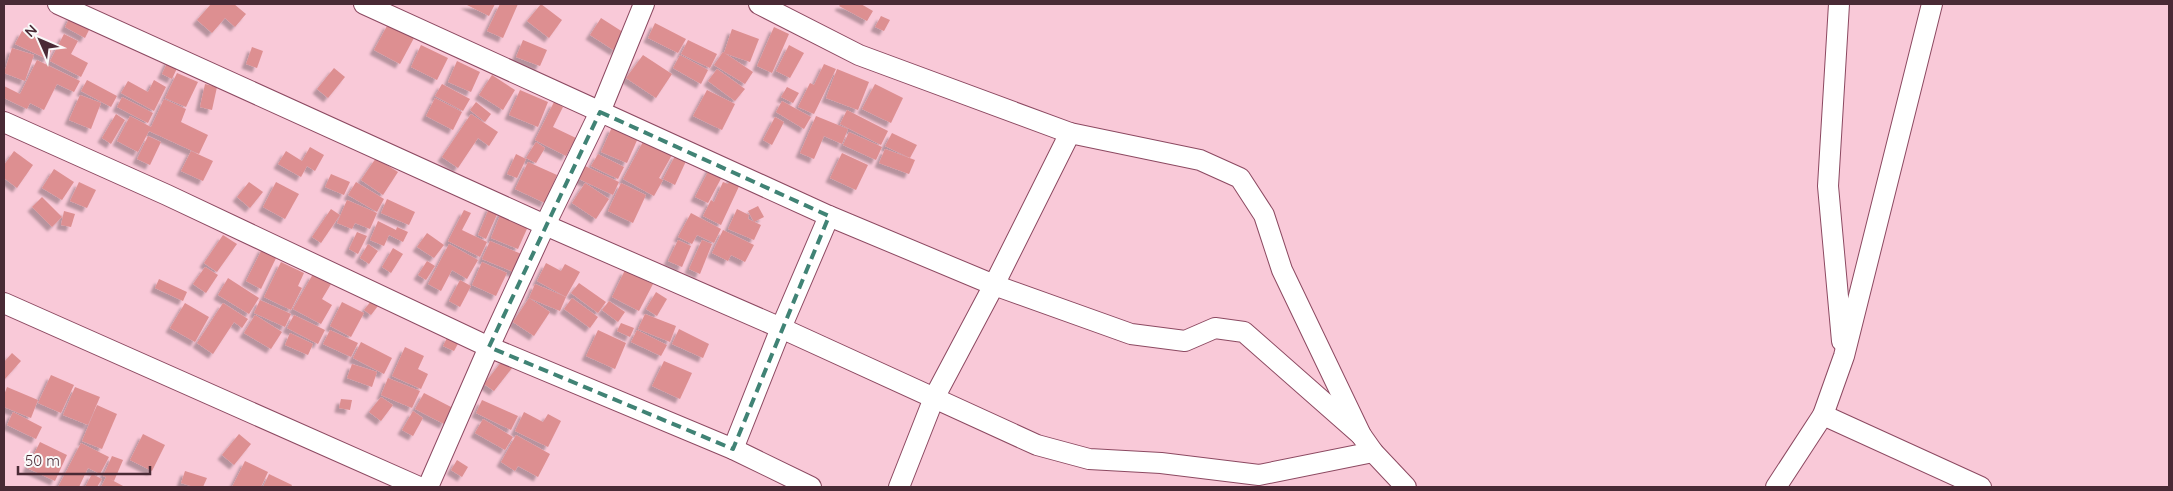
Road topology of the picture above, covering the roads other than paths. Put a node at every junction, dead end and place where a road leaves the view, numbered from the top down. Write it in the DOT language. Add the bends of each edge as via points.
graph roads {
  1 [pos="58,4"];
  2 [pos="364,4"];
  3 [pos="644,4"];
  4 [pos="759,4"];
  5 [pos="1839,4"];
  6 [pos="1932,4"];
  7 [pos="600,112"];
  8 [pos="4,122"];
  9 [pos="1070,133"];
  10 [pos="829,216"];
  11 [pos="545,225"];
  12 [pos="994,285"];
  13 [pos="4,303"];
  14 [pos="780,328"];
  15 [pos="489,347"];
  16 [pos="1844,356"];
  17 [pos="934,398"];
  18 [pos="1823,415"];
  19 [pos="1361,435"];
  20 [pos="734,449"];
  21 [pos="1373,452"];
  22 [pos="419,487"];
  23 [pos="428,487"];
  24 [pos="810,487"];
  25 [pos="899,487"];
  26 [pos="1406,487"];
  27 [pos="1776,487"];
  28 [pos="1981,487"];
  1 -- 11 [label="street"];
  2 -- 7 [label="street"];
  3 -- 7 [label="street"];
  4 -- 9 [label="street" via="860,55"];
  5 -- 16 [label="street" via="1828,186"];
  6 -- 16 [label="street"];
  7 -- 10 [label="street"];
  7 -- 11 [label="street"];
  8 -- 15 [label="street" via="166,194"];
  9 -- 12 [label="street"];
  9 -- 19 [label="street" via="1200,160 1240,178 1264,215 1282,270"];
  10 -- 12 [label="street"];
  10 -- 14 [label="street"];
  11 -- 14 [label="street"];
  11 -- 15 [label="street"];
  12 -- 17 [label="street"];
  12 -- 19 [label="street" via="1131,334 1185,341 1215,328 1244,332"];
  13 -- 22 [label="street"];
  14 -- 17 [label="street"];
  14 -- 20 [label="street"];
  15 -- 20 [label="street"];
  15 -- 23 [label="street"];
  16 -- 18 [label="street"];
  17 -- 21 [label="street" via="1037,445 1089,459 1161,463 1259,475"];
  17 -- 25 [label="street"];
  18 -- 27 [label="street"];
  18 -- 28 [label="street"];
  19 -- 21 [label="street"];
  20 -- 24 [label="street"];
  21 -- 26 [label="street"];
}
